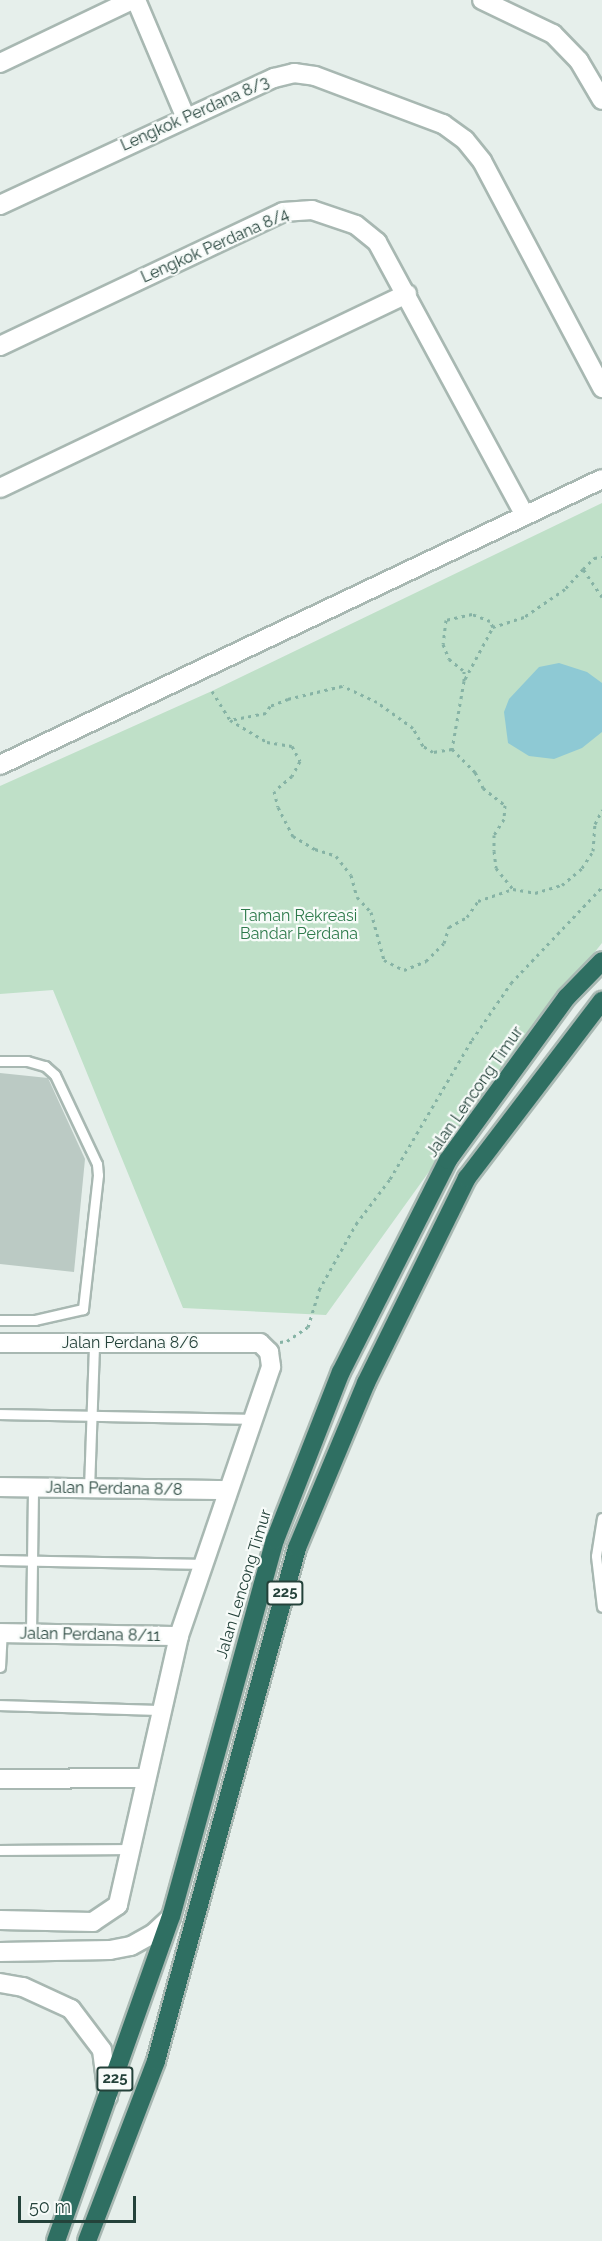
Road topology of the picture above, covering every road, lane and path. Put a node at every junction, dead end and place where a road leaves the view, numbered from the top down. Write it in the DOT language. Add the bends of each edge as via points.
graph roads {
  1 [pos="134,0"];
  2 [pos="482,0"];
  3 [pos="0,63"];
  4 [pos="602,100"];
  5 [pos="185,116"];
  6 [pos="0,205"];
  7 [pos="407,294"];
  8 [pos="0,345"];
  9 [pos="602,388"];
  10 [pos="602,479"];
  11 [pos="0,488"];
  12 [pos="525,516"];
  13 [pos="602,557"];
  14 [pos="583,569"];
  15 [pos="602,597"];
  16 [pos="493,627"];
  17 [pos="464,681"];
  18 [pos="212,691"];
  19 [pos="230,720"];
  20 [pos="452,749"];
  21 [pos="0,765"];
  22 [pos="602,810"];
  23 [pos="602,887"];
  24 [pos="513,889"];
  25 [pos="602,961"];
  26 [pos="602,1001"];
  27 [pos="0,1061"];
  28 [pos="0,1320"];
  29 [pos="0,1343"];
  30 [pos="260,1343"];
  31 [pos="94,1344"];
  32 [pos="0,1414"];
  33 [pos="93,1415"];
  34 [pos="253,1419"];
  35 [pos="0,1487"];
  36 [pos="33,1488"];
  37 [pos="89,1488"];
  38 [pos="227,1490"];
  39 [pos="602,1518"];
  40 [pos="0,1560"];
  41 [pos="33,1560"];
  42 [pos="202,1564"];
  43 [pos="602,1607"];
  44 [pos="1,1633"];
  45 [pos="32,1634"];
  46 [pos="179,1636"];
  47 [pos="0,1667"];
  48 [pos="0,1705"];
  49 [pos="162,1710"];
  50 [pos="146,1778"];
  51 [pos="0,1779"];
  52 [pos="131,1849"];
  53 [pos="0,1850"];
  54 [pos="171,1917"];
  55 [pos="0,1920"];
  56 [pos="0,1952"];
  57 [pos="0,1983"];
  58 [pos="108,2102"];
  59 [pos="56,2241"];
  60 [pos="87,2241"];
  1 -- 3 [label="street"];
  1 -- 5 [label="street"];
  2 -- 4 [label="street" via="554,34 579,61"];
  5 -- 6 [label="street, Lengkok Perdana 8/3"];
  5 -- 9 [label="street, Lengkok Perdana 8/3" via="274,78 294,74 315,76 443,124 465,140 482,161"];
  7 -- 8 [label="street, Lengkok Perdana 8/4" via="368,232 312,210 297,210 283,212"];
  7 -- 11 [label="street"];
  7 -- 12 [label="street, Lengkok Perdana 8/4"];
  10 -- 12 [label="street"];
  12 -- 21 [label="street"];
  13 -- 14 [label="path" via="594,558"];
  14 -- 15 [label="path"];
  14 -- 16 [label="path" via="565,589 524,617"];
  16 -- 17 [label="path"];
  16 -- 17 [label="path" via="490,621 472,614 447,620 443,644 449,659 464,671"];
  17 -- 20 [label="path"];
  18 -- 19 [label="path"];
  19 -- 20 [label="path" via="266,713 270,706 288,699 342,686 377,702 412,728 423,746 433,752"];
  19 -- 24 [label="path" via="267,742 291,746 300,761 292,776 274,791 278,807 293,836 336,856 351,875 357,897 371,912 384,960 404,970 426,961 444,943 449,927 467,917 478,901"];
  20 -- 24 [label="path" via="475,772 483,788 505,805 504,819 494,835 494,851 496,868"];
  22 -- 24 [label="path" via="595,824 593,851 582,868 562,885 535,893"];
  23 -- 30 [label="path" via="531,958 472,1040 390,1179 356,1224 319,1290 308,1327 287,1341"];
  25 -- 54 [label="highway, Jalan Lencong Timur / 225" via="567,997 448,1160 340,1372 275,1540"];
  26 -- 60 [label="highway, 225" via="467,1178 366,1383 297,1548 156,2061"];
  27 -- 28 [label="lane" via="27,1061 45,1066 55,1075 97,1164 98,1175 87,1302 83,1309 45,1319"];
  29 -- 31 [label="street, Jalan Perdana 8/6"];
  30 -- 31 [label="street, Jalan Perdana 8/6"];
  30 -- 34 [label="street" via="269,1352 271,1367"];
  31 -- 33 [label="lane"];
  32 -- 33 [label="lane"];
  33 -- 34 [label="lane"];
  33 -- 37 [label="lane"];
  34 -- 38 [label="street"];
  35 -- 36 [label="street, Jalan Perdana 8/8"];
  36 -- 37 [label="street, Jalan Perdana 8/8"];
  36 -- 41 [label="lane"];
  37 -- 38 [label="street, Jalan Perdana 8/8"];
  38 -- 42 [label="street"];
  39 -- 43 [label="lane" via="596,1556"];
  40 -- 41 [label="lane"];
  41 -- 42 [label="lane"];
  41 -- 45 [label="lane"];
  42 -- 46 [label="street"];
  44 -- 45 [label="street, Jalan Perdana 8/11"];
  44 -- 47 [label="lane"];
  45 -- 46 [label="street, Jalan Perdana 8/11"];
  46 -- 49 [label="street"];
  48 -- 49 [label="lane"];
  49 -- 50 [label="street"];
  50 -- 51 [label="street"];
  50 -- 52 [label="street"];
  52 -- 53 [label="lane"];
  52 -- 55 [label="street" via="118,1905 93,1922"];
  54 -- 56 [label="street" via="131,1946 110,1950"];
  54 -- 58 [label="highway, Jalan Lencong Timur / 225"];
  57 -- 58 [label="street" via="51,1998 78,2016 102,2050"];
  58 -- 59 [label="highway, Jalan Lencong Timur / 225"];
}
